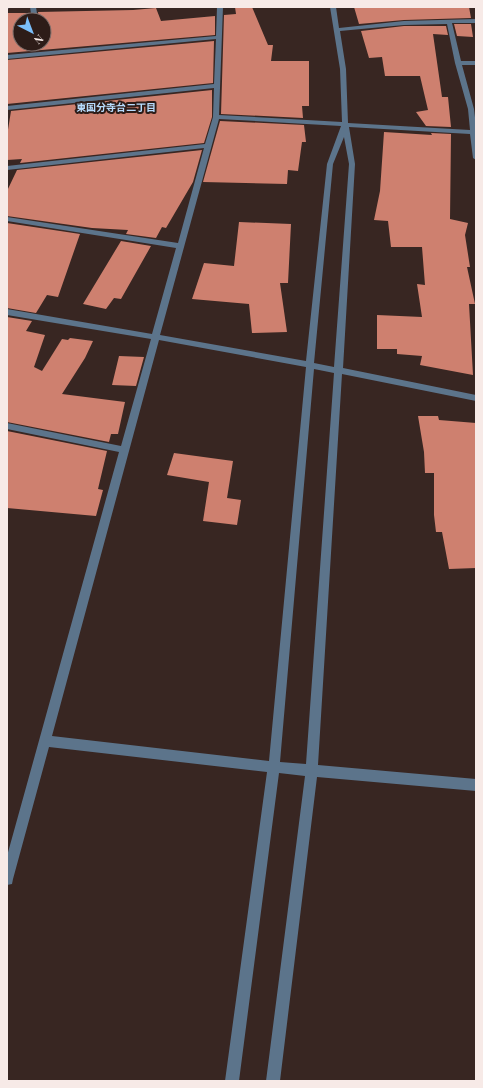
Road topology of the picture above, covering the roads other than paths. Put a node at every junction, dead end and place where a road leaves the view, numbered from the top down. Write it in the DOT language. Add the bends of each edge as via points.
graph roads {
  1 [pos="220,7"];
  2 [pos="333,7"];
  3 [pos="449,21"];
  4 [pos="476,21"];
  5 [pos="336,30"];
  6 [pos="219,37"];
  7 [pos="7,57"];
  8 [pos="458,63"];
  9 [pos="476,63"];
  10 [pos="217,86"];
  11 [pos="7,108"];
  12 [pos="474,109"];
  13 [pos="216,117"];
  14 [pos="345,125"];
  15 [pos="473,132"];
  16 [pos="208,146"];
  17 [pos="476,158"];
  18 [pos="7,168"];
  19 [pos="7,219"];
  20 [pos="181,246"];
  21 [pos="7,312"];
  22 [pos="156,336"];
  23 [pos="310,365"];
  24 [pos="339,370"];
  25 [pos="476,398"];
  26 [pos="7,426"];
  27 [pos="125,450"];
  28 [pos="45,741"];
  29 [pos="274,767"];
  30 [pos="312,770"];
  31 [pos="476,785"];
  32 [pos="7,879"];
  33 [pos="232,1081"];
  34 [pos="273,1081"];
  1 -- 6 [label="street"];
  2 -- 5 [label="street"];
  3 -- 4 [label="street"];
  3 -- 5 [label="street"];
  3 -- 8 [label="street"];
  5 -- 14 [label="street" via="343,69"];
  6 -- 7 [label="street"];
  6 -- 10 [label="street"];
  8 -- 9 [label="street"];
  8 -- 12 [label="street"];
  10 -- 11 [label="street"];
  10 -- 13 [label="street"];
  12 -- 15 [label="street"];
  13 -- 14 [label="street"];
  13 -- 16 [label="street"];
  14 -- 15 [label="street"];
  14 -- 23 [label="street" via="330,164"];
  14 -- 24 [label="street" via="352,164"];
  15 -- 17 [label="street"];
  16 -- 18 [label="street"];
  16 -- 20 [label="street"];
  19 -- 20 [label="street"];
  20 -- 22 [label="street"];
  21 -- 22 [label="street"];
  22 -- 23 [label="street"];
  22 -- 27 [label="street"];
  23 -- 24 [label="street"];
  23 -- 29 [label="street"];
  24 -- 25 [label="street"];
  24 -- 30 [label="street"];
  26 -- 27 [label="street"];
  27 -- 28 [label="street"];
  28 -- 29 [label="street"];
  28 -- 32 [label="street"];
  29 -- 30 [label="street"];
  29 -- 33 [label="street"];
  30 -- 31 [label="street"];
  30 -- 34 [label="street"];
}
